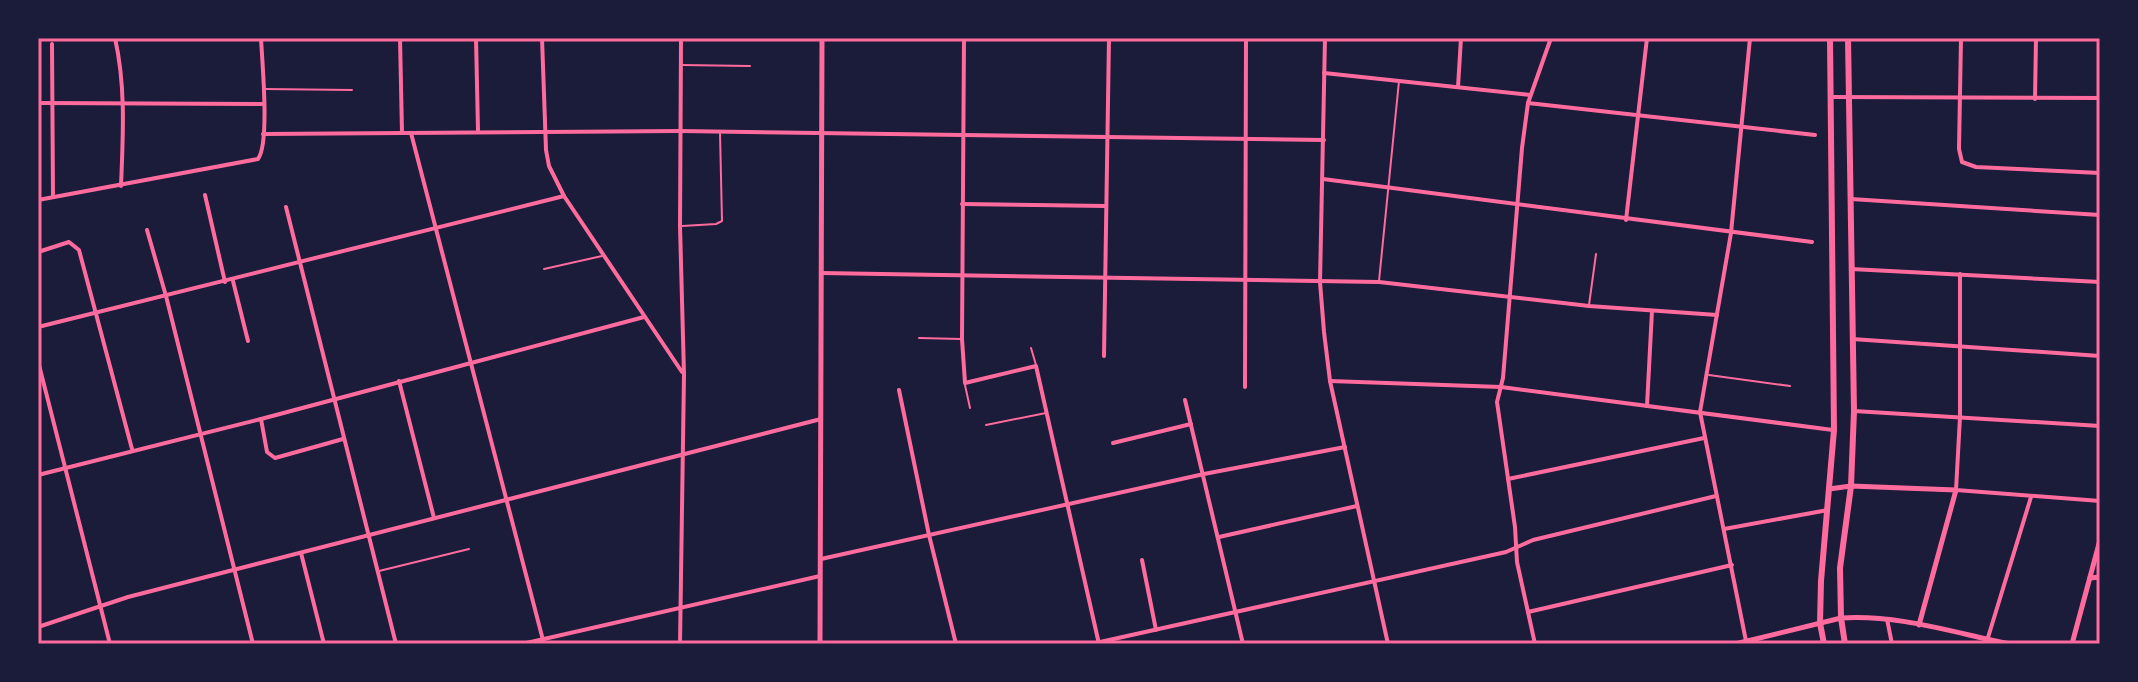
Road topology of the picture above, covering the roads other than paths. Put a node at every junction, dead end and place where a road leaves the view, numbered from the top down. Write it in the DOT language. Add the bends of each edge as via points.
graph roads {
  1 [pos="115,38"];
  2 [pos="261,38"];
  3 [pos="400,38"];
  4 [pos="476,38"];
  5 [pos="542,38"];
  6 [pos="681,38"];
  7 [pos="822,38"];
  8 [pos="964,38"];
  9 [pos="1109,38"];
  10 [pos="1246,38"];
  11 [pos="1325,38"];
  12 [pos="1461,38"];
  13 [pos="1551,38"];
  14 [pos="1647,38"];
  15 [pos="1750,38"];
  16 [pos="1830,38"];
  17 [pos="1848,38"];
  18 [pos="1961,38"];
  19 [pos="2036,38"];
  20 [pos="52,44"];
  21 [pos="681,65"];
  22 [pos="750,66"];
  23 [pos="1324,73"];
  24 [pos="1399,81"];
  25 [pos="1458,87"];
  26 [pos="263,89"];
  27 [pos="352,90"];
  28 [pos="1530,95"];
  29 [pos="1849,95"];
  30 [pos="1831,97"];
  31 [pos="2100,98"];
  32 [pos="1961,99"];
  33 [pos="2035,99"];
  34 [pos="123,102"];
  35 [pos="38,103"];
  36 [pos="51,103"];
  37 [pos="1528,103"];
  38 [pos="264,104"];
  39 [pos="1637,116"];
  40 [pos="1741,129"];
  41 [pos="478,131"];
  42 [pos="544,131"];
  43 [pos="680,131"];
  44 [pos="720,132"];
  45 [pos="402,133"];
  46 [pos="411,133"];
  47 [pos="822,133"];
  48 [pos="263,134"];
  49 [pos="1815,135"];
  50 [pos="1108,136"];
  51 [pos="963,137"];
  52 [pos="1245,140"];
  53 [pos="1324,140"];
  54 [pos="2100,173"];
  55 [pos="1323,179"];
  56 [pos="121,186"];
  57 [pos="1389,189"];
  58 [pos="205,195"];
  59 [pos="564,196"];
  60 [pos="53,197"];
  61 [pos="1850,199"];
  62 [pos="38,200"];
  63 [pos="1519,202"];
  64 [pos="962,204"];
  65 [pos="1106,206"];
  66 [pos="286,207"];
  67 [pos="2100,215"];
  68 [pos="1626,220"];
  69 [pos="680,226"];
  70 [pos="436,229"];
  71 [pos="147,230"];
  72 [pos="1731,233"];
  73 [pos="1812,242"];
  74 [pos="38,252"];
  75 [pos="1596,254"];
  76 [pos="605,255"];
  77 [pos="300,262"];
  78 [pos="544,269"];
  79 [pos="1851,269"];
  80 [pos="821,273"];
  81 [pos="1960,274"];
  82 [pos="963,277"];
  83 [pos="1104,278"];
  84 [pos="233,280"];
  85 [pos="1245,280"];
  86 [pos="225,282"];
  87 [pos="1320,282"];
  88 [pos="1379,282"];
  89 [pos="2100,282"];
  90 [pos="166,296"];
  91 [pos="1508,296"];
  92 [pos="1589,306"];
  93 [pos="1652,311"];
  94 [pos="97,313"];
  95 [pos="1717,315"];
  96 [pos="644,317"];
  97 [pos="38,327"];
  98 [pos="919,338"];
  99 [pos="962,339"];
  100 [pos="1852,339"];
  101 [pos="248,341"];
  102 [pos="1961,346"];
  103 [pos="1031,348"];
  104 [pos="1104,356"];
  105 [pos="2100,356"];
  106 [pos="38,361"];
  107 [pos="471,364"];
  108 [pos="1036,366"];
  109 [pos="684,374"];
  110 [pos="1707,375"];
  111 [pos="399,381"];
  112 [pos="1330,381"];
  113 [pos="965,383"];
  114 [pos="1790,386"];
  115 [pos="1245,387"];
  116 [pos="1501,387"];
  117 [pos="899,390"];
  118 [pos="334,399"];
  119 [pos="1185,400"];
  120 [pos="1647,406"];
  121 [pos="970,408"];
  122 [pos="1854,411"];
  123 [pos="1047,412"];
  124 [pos="1700,412"];
  125 [pos="1960,417"];
  126 [pos="261,419"];
  127 [pos="821,419"];
  128 [pos="1191,424"];
  129 [pos="986,425"];
  130 [pos="2100,426"];
  131 [pos="1834,430"];
  132 [pos="200,433"];
  133 [pos="1704,438"];
  134 [pos="343,439"];
  135 [pos="1113,443"];
  136 [pos="1345,447"];
  137 [pos="132,449"];
  138 [pos="681,454"];
  139 [pos="66,468"];
  140 [pos="1204,474"];
  141 [pos="38,475"];
  142 [pos="1508,479"];
  143 [pos="1851,486"];
  144 [pos="1829,489"];
  145 [pos="1956,490"];
  146 [pos="1716,496"];
  147 [pos="2031,497"];
  148 [pos="508,500"];
  149 [pos="2100,501"];
  150 [pos="1069,504"];
  151 [pos="1358,506"];
  152 [pos="1828,510"];
  153 [pos="434,519"];
  154 [pos="1724,529"];
  155 [pos="929,535"];
  156 [pos="368,536"];
  157 [pos="1219,537"];
  158 [pos="2100,540"];
  159 [pos="1516,546"];
  160 [pos="469,549"];
  161 [pos="301,553"];
  162 [pos="821,559"];
  163 [pos="1142,560"];
  164 [pos="1732,565"];
  165 [pos="234,569"];
  166 [pos="377,571"];
  167 [pos="821,576"];
  168 [pos="2100,577"];
  169 [pos="2090,578"];
  170 [pos="1375,579"];
  171 [pos="101,604"];
  172 [pos="680,607"];
  173 [pos="1236,612"];
  174 [pos="1528,612"];
  175 [pos="1841,618"];
  176 [pos="1887,619"];
  177 [pos="1820,623"];
  178 [pos="1919,625"];
  179 [pos="38,627"];
  180 [pos="1156,630"];
  181 [pos="543,641"];
  182 [pos="1744,642"];
  183 [pos="1986,642"];
  184 [pos="1099,643"];
  185 [pos="110,644"];
  186 [pos="253,644"];
  187 [pos="324,644"];
  188 [pos="396,644"];
  189 [pos="522,644"];
  190 [pos="680,644"];
  191 [pos="820,644"];
  192 [pos="956,644"];
  193 [pos="1091,644"];
  194 [pos="1243,644"];
  195 [pos="1388,644"];
  196 [pos="1535,644"];
  197 [pos="1735,644"];
  198 [pos="1824,644"];
  199 [pos="1845,644"];
  200 [pos="1892,644"];
  201 [pos="2010,644"];
  202 [pos="2072,644"];
  1 -- 34 [label="street"];
  2 -- 26 [label="street"];
  3 -- 45 [label="street"];
  4 -- 41 [label="street"];
  5 -- 42 [label="street"];
  6 -- 21 [label="street"];
  7 -- 47 [label="street"];
  8 -- 51 [label="street"];
  9 -- 50 [label="street"];
  10 -- 52 [label="street"];
  11 -- 23 [label="street"];
  12 -- 25 [label="street"];
  13 -- 28 [label="street"];
  14 -- 39 [label="street"];
  15 -- 40 [label="street"];
  16 -- 30 [label="main road"];
  17 -- 29 [label="main road"];
  18 -- 32 [label="street"];
  19 -- 33 [label="street"];
  20 -- 36 [label="street"];
  21 -- 22 [label="lane"];
  21 -- 43 [label="street"];
  23 -- 24 [label="street"];
  23 -- 53 [label="street"];
  24 -- 25 [label="street"];
  24 -- 57 [label="lane"];
  25 -- 28 [label="street"];
  26 -- 27 [label="lane"];
  26 -- 38 [label="street"];
  28 -- 37 [label="street"];
  29 -- 30 [label="street"];
  29 -- 32 [label="street"];
  29 -- 61 [label="main road"];
  30 -- 131 [label="main road"];
  31 -- 33 [label="street"];
  32 -- 33 [label="street"];
  32 -- 54 [label="street" via="1959,157 1966,165"];
  34 -- 36 [label="street"];
  34 -- 38 [label="street"];
  34 -- 56 [label="street"];
  35 -- 36 [label="street"];
  36 -- 60 [label="street"];
  37 -- 39 [label="street"];
  37 -- 63 [label="street"];
  38 -- 48 [label="street"];
  39 -- 40 [label="street"];
  39 -- 68 [label="street"];
  40 -- 49 [label="street"];
  40 -- 72 [label="street"];
  41 -- 42 [label="street"];
  41 -- 46 [label="street"];
  42 -- 43 [label="street"];
  42 -- 59 [label="street" via="547,158"];
  43 -- 44 [label="street"];
  43 -- 69 [label="street"];
  44 -- 47 [label="street"];
  44 -- 69 [label="lane" via="722,221"];
  45 -- 46 [label="street"];
  45 -- 48 [label="street"];
  46 -- 70 [label="street"];
  47 -- 51 [label="street"];
  47 -- 80 [label="street"];
  48 -- 56 [label="street" via="262,154 254,161"];
  50 -- 51 [label="street"];
  50 -- 52 [label="street"];
  50 -- 65 [label="street"];
  51 -- 64 [label="street"];
  52 -- 53 [label="street"];
  52 -- 85 [label="street"];
  53 -- 55 [label="street"];
  55 -- 57 [label="street"];
  55 -- 87 [label="street"];
  56 -- 60 [label="street"];
  57 -- 63 [label="street"];
  57 -- 88 [label="lane"];
  58 -- 86 [label="street"];
  59 -- 70 [label="street"];
  59 -- 76 [label="street"];
  60 -- 62 [label="street"];
  61 -- 67 [label="street"];
  61 -- 79 [label="main road"];
  63 -- 68 [label="street"];
  63 -- 91 [label="street"];
  64 -- 65 [label="street"];
  64 -- 82 [label="street"];
  65 -- 83 [label="street"];
  66 -- 77 [label="street"];
  68 -- 72 [label="street"];
  69 -- 109 [label="street"];
  70 -- 77 [label="street"];
  70 -- 107 [label="street"];
  71 -- 90 [label="street"];
  72 -- 73 [label="street"];
  72 -- 95 [label="street"];
  74 -- 94 [label="street" via="69,242 77,246"];
  75 -- 92 [label="lane"];
  76 -- 78 [label="lane"];
  76 -- 96 [label="street"];
  77 -- 84 [label="street"];
  77 -- 118 [label="street"];
  79 -- 81 [label="street"];
  79 -- 100 [label="main road"];
  80 -- 82 [label="street"];
  80 -- 127 [label="street"];
  81 -- 89 [label="street"];
  81 -- 102 [label="street"];
  82 -- 83 [label="street"];
  82 -- 99 [label="street"];
  83 -- 85 [label="street"];
  83 -- 104 [label="street"];
  84 -- 86 [label="street"];
  84 -- 101 [label="street"];
  85 -- 87 [label="street"];
  85 -- 115 [label="street"];
  86 -- 90 [label="street"];
  87 -- 88 [label="street"];
  87 -- 112 [label="street"];
  88 -- 91 [label="street"];
  90 -- 94 [label="street"];
  90 -- 132 [label="street"];
  91 -- 92 [label="street"];
  91 -- 116 [label="street"];
  92 -- 93 [label="street"];
  93 -- 95 [label="street"];
  93 -- 120 [label="street"];
  94 -- 97 [label="street"];
  94 -- 137 [label="street"];
  95 -- 110 [label="street"];
  96 -- 107 [label="street"];
  96 -- 109 [label="street"];
  98 -- 99 [label="lane"];
  99 -- 113 [label="street"];
  100 -- 102 [label="street"];
  100 -- 122 [label="main road"];
  102 -- 105 [label="street"];
  102 -- 125 [label="street"];
  103 -- 108 [label="lane"];
  106 -- 139 [label="street"];
  107 -- 111 [label="street"];
  107 -- 148 [label="street"];
  108 -- 113 [label="street"];
  108 -- 123 [label="street"];
  109 -- 138 [label="street"];
  110 -- 114 [label="lane"];
  110 -- 124 [label="street"];
  111 -- 118 [label="street"];
  111 -- 153 [label="street"];
  112 -- 116 [label="street"];
  112 -- 136 [label="street"];
  113 -- 121 [label="lane"];
  116 -- 120 [label="street"];
  116 -- 142 [label="street" via="1497,402"];
  117 -- 155 [label="street"];
  118 -- 126 [label="street"];
  118 -- 134 [label="street"];
  119 -- 128 [label="street"];
  120 -- 124 [label="street"];
  122 -- 125 [label="street"];
  122 -- 143 [label="main road"];
  123 -- 129 [label="lane"];
  123 -- 150 [label="street"];
  124 -- 131 [label="street"];
  124 -- 133 [label="street"];
  125 -- 130 [label="street"];
  125 -- 145 [label="street"];
  126 -- 132 [label="street"];
  126 -- 134 [label="street" via="267,452 275,458"];
  127 -- 138 [label="street"];
  127 -- 162 [label="street"];
  128 -- 135 [label="street"];
  128 -- 140 [label="street"];
  131 -- 144 [label="main road"];
  132 -- 137 [label="street"];
  132 -- 165 [label="street"];
  133 -- 142 [label="street"];
  133 -- 146 [label="street"];
  134 -- 156 [label="street"];
  136 -- 140 [label="street"];
  136 -- 151 [label="street"];
  137 -- 139 [label="street"];
  138 -- 148 [label="street"];
  138 -- 172 [label="street"];
  139 -- 141 [label="street"];
  139 -- 171 [label="street"];
  140 -- 150 [label="street"];
  140 -- 157 [label="street"];
  142 -- 159 [label="street"];
  143 -- 144 [label="street"];
  143 -- 145 [label="street"];
  143 -- 175 [label="main road" via="1840,568"];
  144 -- 152 [label="main road"];
  145 -- 147 [label="street"];
  145 -- 178 [label="street"];
  146 -- 154 [label="street"];
  146 -- 159 [label="street"];
  147 -- 149 [label="street"];
  147 -- 183 [label="street"];
  148 -- 153 [label="street"];
  148 -- 181 [label="street"];
  150 -- 155 [label="street"];
  150 -- 184 [label="street"];
  151 -- 157 [label="street"];
  151 -- 170 [label="street"];
  152 -- 154 [label="street"];
  152 -- 177 [label="main road"];
  153 -- 156 [label="street"];
  154 -- 164 [label="street"];
  155 -- 162 [label="street"];
  155 -- 192 [label="street"];
  156 -- 161 [label="street"];
  156 -- 166 [label="street"];
  157 -- 173 [label="street"];
  158 -- 169 [label="street"];
  159 -- 170 [label="street"];
  159 -- 174 [label="street"];
  160 -- 166 [label="lane"];
  161 -- 165 [label="street"];
  161 -- 187 [label="street"];
  162 -- 167 [label="street"];
  163 -- 180 [label="street"];
  164 -- 174 [label="street"];
  164 -- 182 [label="street"];
  165 -- 171 [label="street"];
  165 -- 186 [label="street"];
  166 -- 188 [label="street"];
  167 -- 172 [label="street"];
  167 -- 191 [label="street"];
  168 -- 169 [label="street"];
  169 -- 202 [label="street"];
  170 -- 173 [label="street"];
  170 -- 195 [label="street"];
  171 -- 179 [label="street"];
  171 -- 185 [label="street"];
  172 -- 181 [label="street"];
  172 -- 190 [label="street"];
  173 -- 180 [label="street"];
  173 -- 194 [label="street"];
  174 -- 196 [label="street"];
  175 -- 176 [label="street"];
  175 -- 177 [label="street"];
  175 -- 199 [label="main road"];
  176 -- 178 [label="street"];
  176 -- 200 [label="street"];
  177 -- 182 [label="street"];
  177 -- 198 [label="main road"];
  178 -- 183 [label="street"];
  180 -- 184 [label="street"];
  181 -- 189 [label="street"];
  182 -- 197 [label="street"];
  183 -- 201 [label="street"];
  184 -- 193 [label="street"];
}
